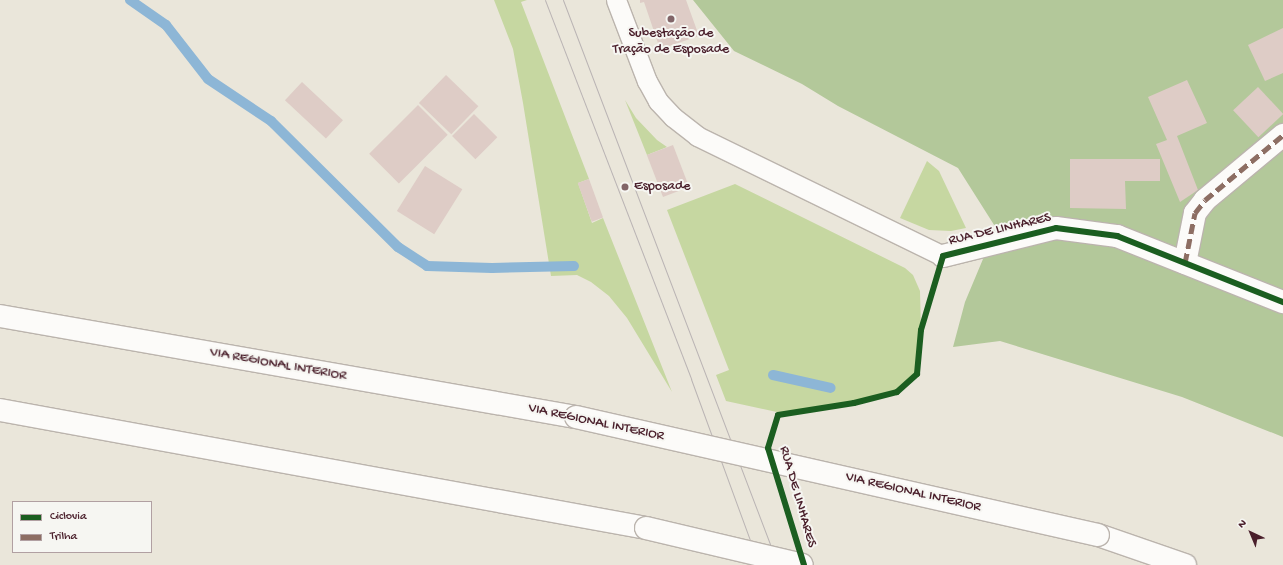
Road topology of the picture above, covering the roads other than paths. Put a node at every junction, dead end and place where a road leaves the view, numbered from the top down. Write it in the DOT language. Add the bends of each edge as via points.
graph roads {
  1 [pos="616,0"];
  2 [pos="1283,135"];
  3 [pos="943,256"];
  4 [pos="1185,263"];
  5 [pos="1283,302"];
  6 [pos="0,316"];
  7 [pos="0,410"];
  8 [pos="802,565"];
  9 [pos="1185,565"];
  1 -- 3 [label="lane" via="647,81 658,101 697,136"];
  2 -- 4 [label="main road" via="1205,200 1195,214"];
  3 -- 4 [label="main road, RUA DE LINHARES" via="1056,228 1117,236"];
  4 -- 5 [label="main road, RUA DE LINHARES"];
  6 -- 9 [label="main road, VIA REGIONAL INTERIOR, bridge" via="576,416 1098,535"];
  7 -- 8 [label="main road, bridge" via="646,528"];
}
